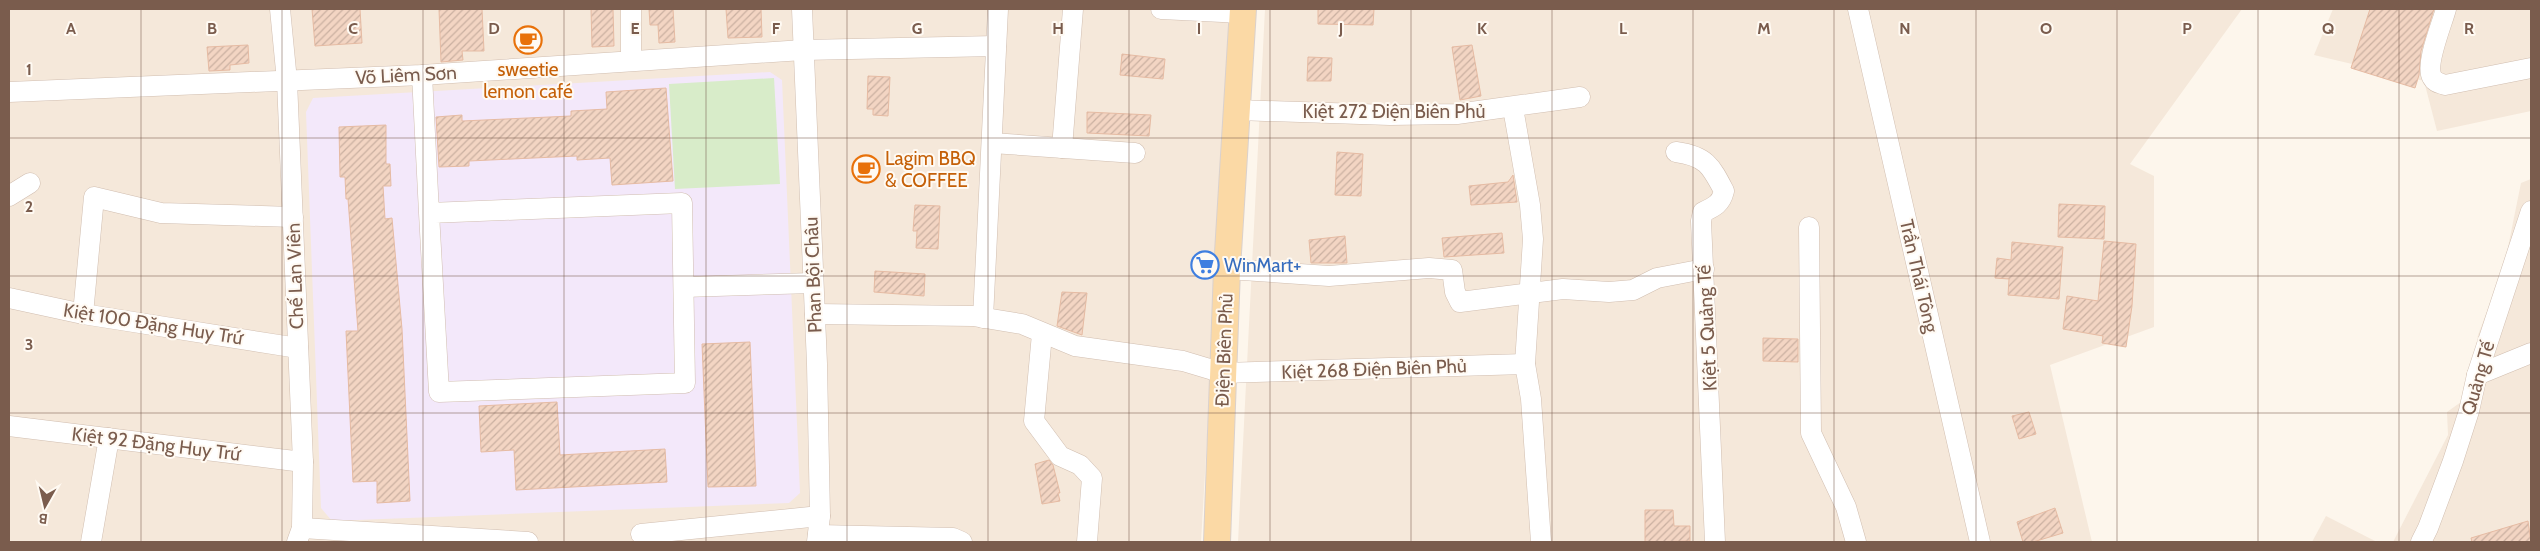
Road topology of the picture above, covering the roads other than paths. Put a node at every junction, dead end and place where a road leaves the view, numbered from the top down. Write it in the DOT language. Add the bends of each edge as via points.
graph roads {
  1 [pos="280,9"];
  2 [pos="631,9"];
  3 [pos="802,9"];
  4 [pos="998,9"];
  5 [pos="1073,9"];
  6 [pos="1161,9"];
  7 [pos="1858,9"];
  8 [pos="2446,9"];
  9 [pos="1243,11"];
  10 [pos="996,46"];
  11 [pos="803,50"];
  12 [pos="631,60"];
  13 [pos="2531,68"];
  14 [pos="422,75"];
  15 [pos="287,82"];
  16 [pos="9,92"];
  17 [pos="1580,97"];
  18 [pos="1513,108"];
  19 [pos="1237,110"];
  20 [pos="992,143"];
  21 [pos="1062,148"];
  22 [pos="1676,152"];
  23 [pos="1136,153"];
  24 [pos="30,182"];
  25 [pos="9,196"];
  26 [pos="2531,211"];
  27 [pos="429,212"];
  28 [pos="293,217"];
  29 [pos="1809,227"];
  30 [pos="1227,270"];
  31 [pos="1704,270"];
  32 [pos="814,283"];
  33 [pos="684,287"];
  34 [pos="1528,294"];
  35 [pos="9,298"];
  36 [pos="83,314"];
  37 [pos="815,314"];
  38 [pos="983,318"];
  39 [pos="1042,334"];
  40 [pos="298,348"];
  41 [pos="2531,353"];
  42 [pos="1525,364"];
  43 [pos="1223,373"];
  44 [pos="2476,375"];
  45 [pos="9,426"];
  46 [pos="109,438"];
  47 [pos="303,462"];
  48 [pos="818,531"];
  49 [pos="641,534"];
  50 [pos="300,535"];
  51 [pos="96,541"];
  52 [pos="528,542"];
  53 [pos="962,542"];
  54 [pos="1087,542"];
  55 [pos="1217,542"];
  56 [pos="1541,542"];
  57 [pos="1715,542"];
  58 [pos="1856,542"];
  59 [pos="1980,542"];
  60 [pos="2421,542"];
  1 -- 15 [label="street, Chế Lan Viên"];
  2 -- 12 [label="street"];
  3 -- 11 [label="street, Phan Bội Châu"];
  4 -- 10 [label="street"];
  5 -- 21 [label="street"];
  6 -- 9 [label="street"];
  7 -- 59 [label="street, Trần Thái Tông"];
  8 -- 13 [label="street" via="2431,60 2432,77 2437,82 2446,85"];
  9 -- 19 [label="main road, Điện Biên Phủ"];
  10 -- 11 [label="street, Võ Liêm Sơn"];
  10 -- 20 [label="street"];
  11 -- 12 [label="street, Võ Liêm Sơn"];
  11 -- 32 [label="street, Phan Bội Châu"];
  12 -- 14 [label="street, Võ Liêm Sơn"];
  14 -- 15 [label="street, Võ Liêm Sơn"];
  14 -- 27 [label="street"];
  15 -- 16 [label="street, Võ Liêm Sơn"];
  15 -- 28 [label="street, Chế Lan Viên"];
  17 -- 18 [label="street, Kiệt 272 Điện Biên Phủ"];
  18 -- 19 [label="street, Kiệt 272 Điện Biên Phủ" via="1457,114 1390,115"];
  18 -- 34 [label="street" via="1530,205 1532,239"];
  19 -- 30 [label="main road, Điện Biên Phủ"];
  20 -- 21 [label="street"];
  20 -- 38 [label="street"];
  21 -- 23 [label="street"];
  22 -- 31 [label="street, Kiệt 5 Quảng Tế" via="1698,157 1711,166 1724,191 1716,206 1703,212"];
  24 -- 25 [label="street"];
  26 -- 44 [label="street, Quảng Tế"];
  27 -- 33 [label="street" via="682,203"];
  27 -- 33 [label="street" via="439,392 685,383"];
  28 -- 36 [label="street" via="161,213 94,197"];
  28 -- 40 [label="street, Chế Lan Viên"];
  29 -- 58 [label="street" via="1811,433 1846,507"];
  30 -- 34 [label="street" via="1329,276 1429,268 1452,270 1460,302"];
  30 -- 43 [label="main road, Điện Biên Phủ"];
  31 -- 34 [label="street" via="1657,278 1634,290 1563,290"];
  31 -- 57 [label="street, Kiệt 5 Quảng Tế"];
  32 -- 33 [label="street"];
  32 -- 37 [label="street, Phan Bội Châu"];
  34 -- 42 [label="street"];
  35 -- 36 [label="street, Kiệt 100 Đặng Huy Trứ"];
  36 -- 40 [label="street, Kiệt 100 Đặng Huy Trứ"];
  37 -- 38 [label="street, Kiệt 268 Điện Biên Phủ"];
  37 -- 48 [label="street, Phan Bội Châu"];
  38 -- 39 [label="street, Kiệt 268 Điện Biên Phủ" via="1022,324"];
  39 -- 43 [label="street, Kiệt 268 Điện Biên Phủ" via="1075,346 1183,361"];
  39 -- 54 [label="street" via="1034,420 1060,456 1080,465 1092,478"];
  40 -- 47 [label="street, Chế Lan Viên"];
  41 -- 44 [label="street"];
  42 -- 43 [label="street, Kiệt 268 Điện Biên Phủ"];
  42 -- 56 [label="street"];
  43 -- 55 [label="main road, Điện Biên Phủ"];
  44 -- 60 [label="street, Quảng Tế" via="2469,411 2453,461"];
  45 -- 46 [label="street, Kiệt 92 Đặng Huy Trứ"];
  46 -- 47 [label="street, Kiệt 92 Đặng Huy Trứ"];
  46 -- 51 [label="street"];
  47 -- 50 [label="street, Chế Lan Viên"];
  48 -- 49 [label="street"];
  48 -- 53 [label="street" via="953,538"];
  50 -- 52 [label="street"];
}
